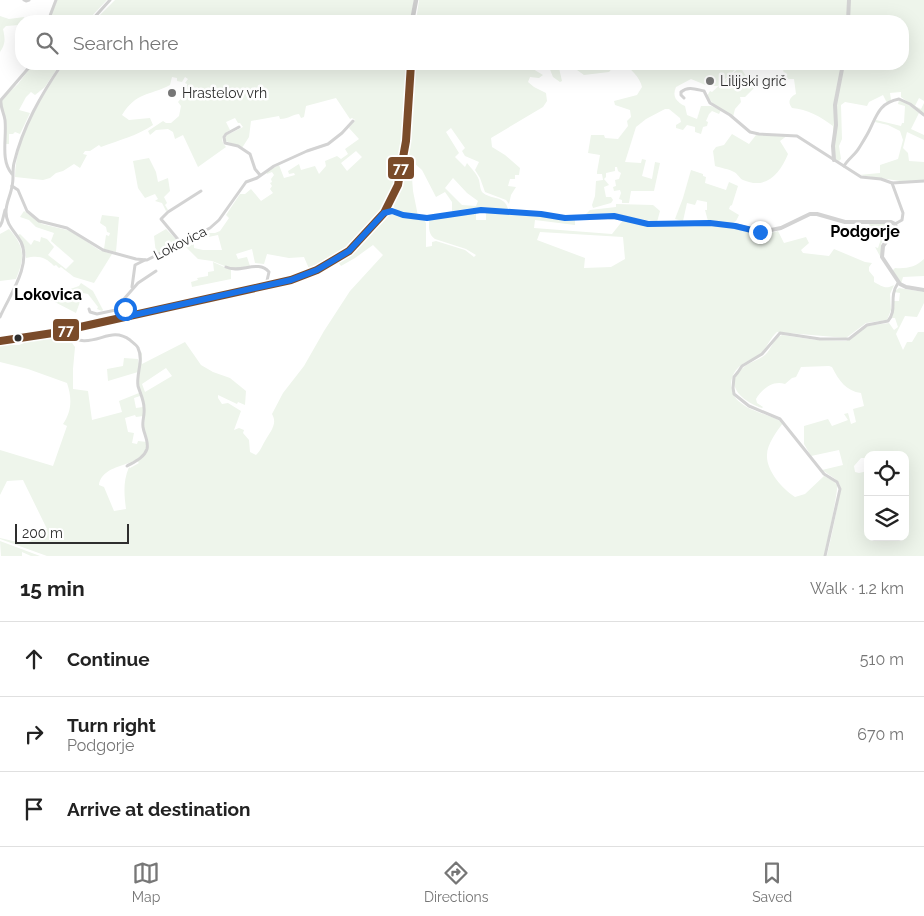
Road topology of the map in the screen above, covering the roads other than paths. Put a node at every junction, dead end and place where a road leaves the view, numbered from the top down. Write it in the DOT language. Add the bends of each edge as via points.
graph roads {
  1 [pos="24,0"];
  2 [pos="30,0"];
  3 [pos="56,0"];
  4 [pos="110,0"];
  5 [pos="416,0"];
  6 [pos="849,0"];
  7 [pos="50,15"];
  8 [pos="96,15"];
  9 [pos="413,15"];
  10 [pos="848,15"];
  11 [pos="27,70"];
  12 [pos="58,70"];
  13 [pos="411,70"];
  14 [pos="842,70"];
  15 [pos="684,98"];
  16 [pos="924,115"];
  17 [pos="353,120"];
  18 [pos="239,127"];
  19 [pos="834,160"];
  20 [pos="844,166"];
  21 [pos="13,174"];
  22 [pos="260,175"];
  23 [pos="924,181"];
  24 [pos="892,183"];
  25 [pos="12,186"];
  26 [pos="201,191"];
  27 [pos="6,206"];
  28 [pos="384,213"];
  29 [pos="895,224"];
  30 [pos="0,226"];
  31 [pos="181,243"];
  32 [pos="145,260"];
  33 [pos="226,267"];
  34 [pos="156,271"];
  35 [pos="898,283"];
  36 [pos="266,286"];
  37 [pos="132,288"];
  38 [pos="924,290"];
  39 [pos="0,306"];
  40 [pos="5,306"];
  41 [pos="125,308"];
  42 [pos="89,309"];
  43 [pos="129,316"];
  44 [pos="0,317"];
  45 [pos="62,331"];
  46 [pos="0,341"];
  47 [pos="127,466"];
  48 [pos="825,556"];
  1 -- 2 [label="street"];
  3 -- 7 [label="street"];
  4 -- 8 [label="street"];
  5 -- 9 [label="main road"];
  6 -- 10 [label="street"];
  11 -- 21 [label="street" via="0,100 5,122 3,158 6,168"];
  12 -- 21 [label="street" via="28,120"];
  13 -- 28 [label="main road" via="406,141 398,185"];
  14 -- 19 [label="street" via="835,105"];
  15 -- 19 [label="street" via="681,92 685,88 704,91 710,103 750,132 797,136"];
  16 -- 20 [label="street" via="899,99 884,104 858,151"];
  17 -- 22 [label="street, Lokovica" via="328,144"];
  18 -- 22 [label="street" via="226,134 225,143 250,154"];
  19 -- 20 [label="street"];
  20 -- 24 [label="street" via="861,177"];
  21 -- 25 [label="street"];
  22 -- 31 [label="street, Lokovica" via="243,186 215,225"];
  23 -- 24 [label="street"];
  24 -- 29 [label="street" via="903,212 902,220"];
  25 -- 27 [label="street"];
  25 -- 32 [label="street, Lokovica" via="18,190 27,211 39,221 67,228 103,250"];
  26 -- 31 [label="street" via="160,219"];
  27 -- 30 [label="street"];
  27 -- 40 [label="street" via="6,220 21,243 24,260"];
  28 -- 29 [label="street" via="392,211 427,218 481,210 565,218 614,216 648,224 710,223 760,232 781,228 810,214 845,222 885,221"];
  28 -- 36 [label="main road" via="362,239 336,260 291,280"];
  29 -- 35 [label="street" via="896,228 882,246 882,257"];
  31 -- 32 [label="street, Lokovica"];
  32 -- 37 [label="street" via="135,265"];
  33 -- 36 [label="street" via="258,266 267,269"];
  34 -- 37 [label="street"];
  35 -- 38 [label="street"];
  35 -- 48 [label="street" via="893,293 892,316 888,321 867,325 849,338 820,339 780,333 762,354 742,366 734,377 734,394 749,406 780,418 824,474 837,482 840,489"];
  36 -- 43 [label="main road"];
  37 -- 41 [label="street" via="124,298"];
  39 -- 40 [label="street"];
  40 -- 44 [label="street"];
  41 -- 42 [label="street" via="97,314"];
  41 -- 43 [label="street"];
  43 -- 45 [label="main road"];
  45 -- 46 [label="main road"];
  45 -- 47 [label="street" via="72,339 84,342 121,335 138,347 138,385 144,407 142,426 148,445 140,458"];
}
